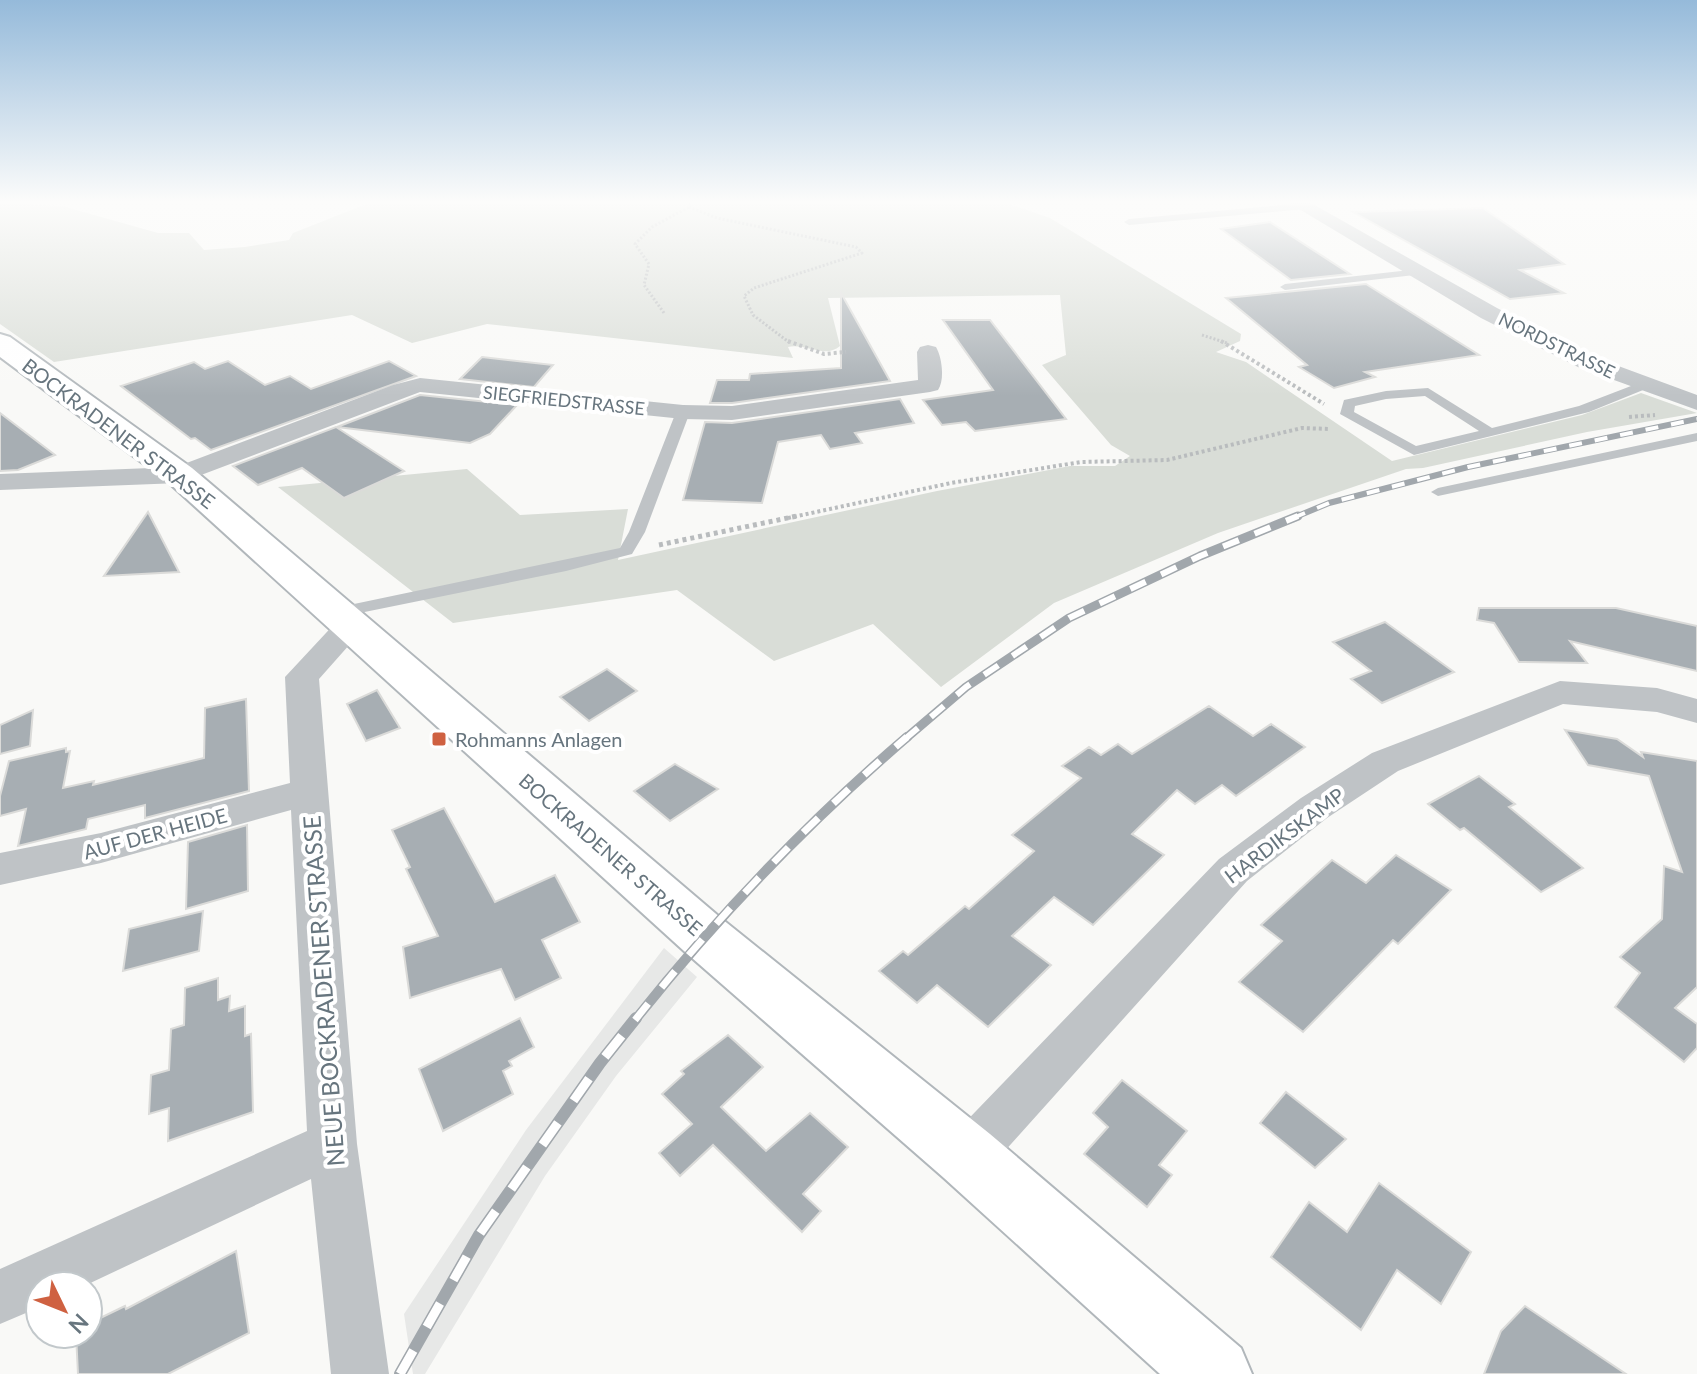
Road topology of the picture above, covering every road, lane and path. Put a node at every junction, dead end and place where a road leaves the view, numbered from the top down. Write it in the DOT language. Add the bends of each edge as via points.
graph roads {
  1 [pos="648,267"];
  2 [pos="818,267"];
  3 [pos="1410,267"];
  4 [pos="1419,272"];
  5 [pos="1285,287"];
  6 [pos="664,313"];
  7 [pos="1202,335"];
  8 [pos="0,343"];
  9 [pos="846,352"];
  10 [pos="928,352"];
  11 [pos="1644,385"];
  12 [pos="1697,403"];
  13 [pos="683,412"];
  14 [pos="1347,414"];
  15 [pos="1491,433"];
  16 [pos="1697,437"];
  17 [pos="1045,467"];
  18 [pos="180,475"];
  19 [pos="0,482"];
  20 [pos="1438,492"];
  21 [pos="626,551"];
  22 [pos="343,619"];
  23 [pos="1697,711"];
  24 [pos="308,792"];
  25 [pos="0,869"];
  26 [pos="332,1144"];
  27 [pos="967,1156"];
  28 [pos="0,1297"];
  29 [pos="360,1374"];
  30 [pos="1215,1374"];
  1 -- 6 [label="path" via="644,285"];
  2 -- 9 [label="path" via="744,296 753,315 791,343 824,354"];
  3 -- 4 [label="street, NORDSTRASSE"];
  4 -- 5 [label="lane"];
  4 -- 11 [label="street, NORDSTRASSE" via="1586,362"];
  7 -- 14 [label="path" via="1226,342 1316,401"];
  8 -- 18 [label="street, BOCKRADENER STRASSE"];
  10 -- 13 [label="street, SIEGFRIEDSTRASSE" via="930,385 732,413"];
  11 -- 12 [label="street, NORDSTRASSE"];
  11 -- 15 [label="lane" via="1584,409"];
  13 -- 18 [label="street, SIEGFRIEDSTRASSE" via="420,385"];
  13 -- 21 [label="lane"];
  14 -- 15 [label="lane" via="1414,451"];
  14 -- 15 [label="lane" via="1349,403 1428,392"];
  16 -- 20 [label="lane"];
  17 -- 21 [label="path"];
  18 -- 19 [label="street, SIEGFRIEDSTRASSE"];
  18 -- 22 [label="street, BOCKRADENER STRASSE"];
  21 -- 22 [label="lane"];
  22 -- 24 [label="street, NEUE BOCKRADENER STRASSE" via="302,677"];
  22 -- 27 [label="street, BOCKRADENER STRASSE" via="703,935"];
  23 -- 27 [label="street, HARDIKSKAMP" via="1657,700 1560,692 1385,762 1233,870"];
  24 -- 25 [label="street, AUF DER HEIDE" via="101,848"];
  24 -- 26 [label="street, NEUE BOCKRADENER STRASSE"];
  26 -- 28 [label="street"];
  26 -- 29 [label="street, NEUE BOCKRADENER STRASSE"];
  27 -- 30 [label="street, BOCKRADENER STRASSE"];
}
